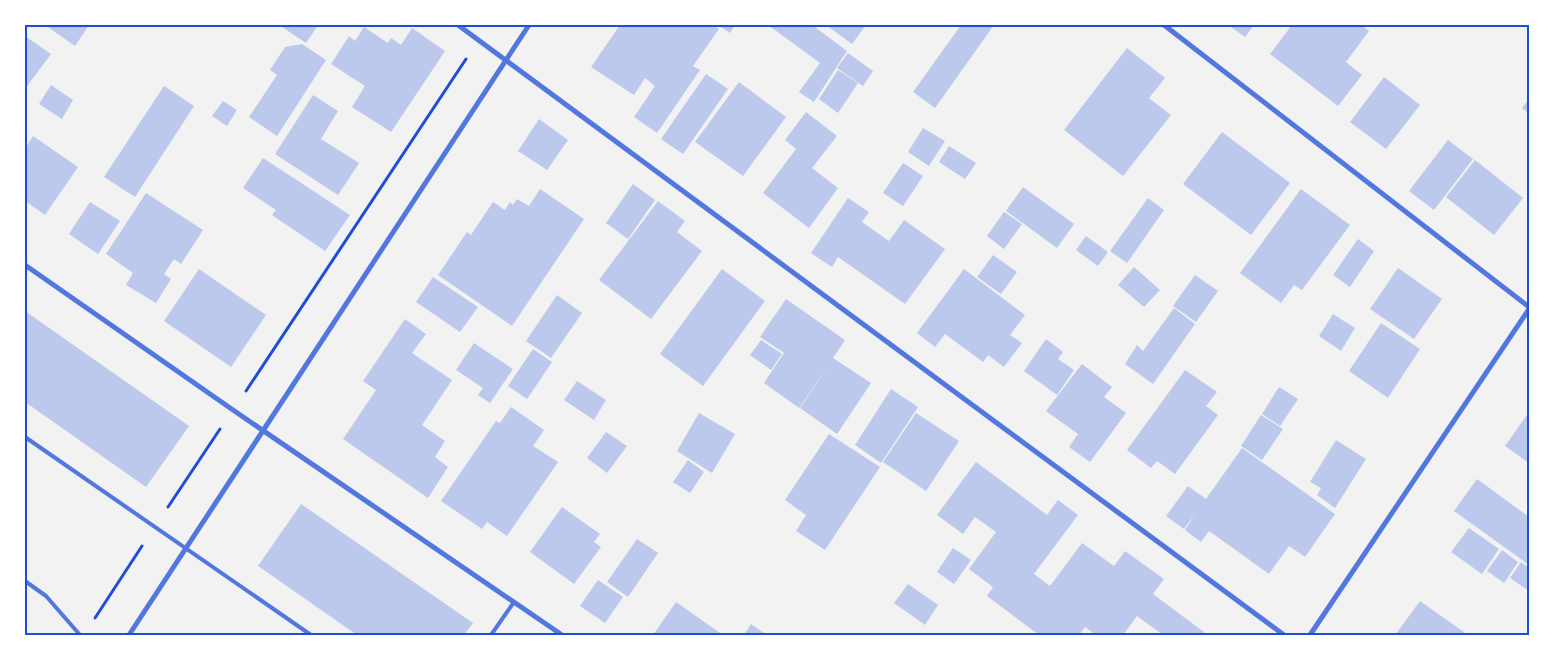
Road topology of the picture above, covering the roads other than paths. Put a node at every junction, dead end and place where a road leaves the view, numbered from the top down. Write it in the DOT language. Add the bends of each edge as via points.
graph roads {
  1 [pos="458,25"];
  2 [pos="529,25"];
  3 [pos="1164,25"];
  4 [pos="506,61"];
  5 [pos="25,265"];
  6 [pos="1529,308"];
  7 [pos="263,430"];
  8 [pos="25,437"];
  9 [pos="186,549"];
  10 [pos="25,581"];
  11 [pos="514,602"];
  12 [pos="80,635"];
  13 [pos="129,635"];
  14 [pos="311,635"];
  15 [pos="491,635"];
  16 [pos="562,635"];
  17 [pos="1284,635"];
  18 [pos="1310,635"];
  1 -- 4 [label="street"];
  2 -- 4 [label="street"];
  3 -- 6 [label="street"];
  4 -- 7 [label="street"];
  4 -- 17 [label="street"];
  5 -- 7 [label="street"];
  6 -- 18 [label="street"];
  7 -- 9 [label="street"];
  7 -- 11 [label="street"];
  8 -- 9 [label="lane"];
  9 -- 13 [label="street"];
  9 -- 14 [label="lane"];
  10 -- 12 [label="lane" via="46,596"];
  11 -- 15 [label="lane"];
  11 -- 16 [label="street"];
}
